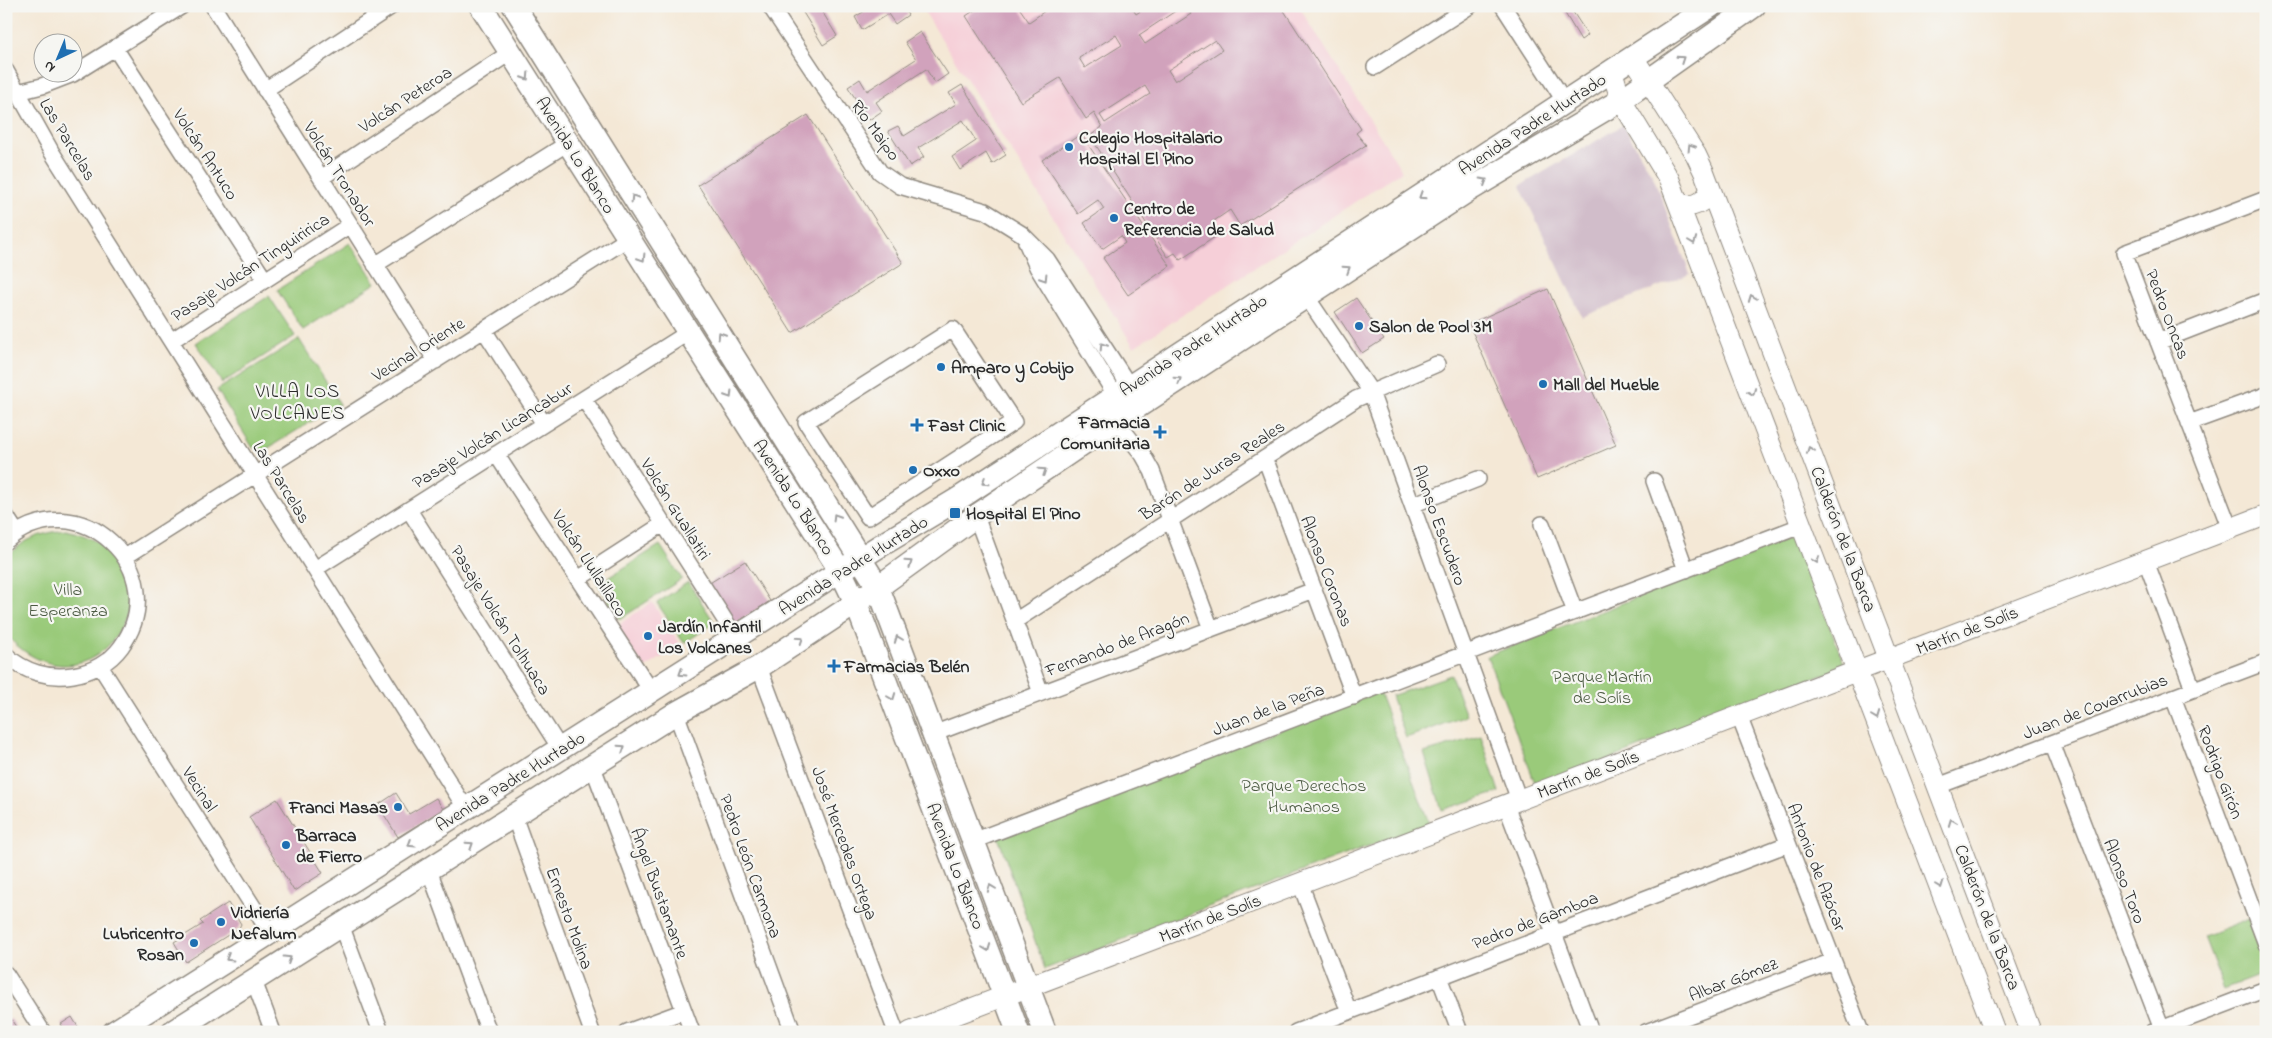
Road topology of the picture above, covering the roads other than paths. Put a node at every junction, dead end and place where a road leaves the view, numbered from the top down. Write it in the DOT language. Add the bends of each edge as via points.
graph roads {
  1 [pos="182,6"];
  2 [pos="213,6"];
  3 [pos="392,6"];
  4 [pos="481,6"];
  5 [pos="514,6"];
  6 [pos="770,6"];
  7 [pos="1470,6"];
  8 [pos="1503,6"];
  9 [pos="1711,6"];
  10 [pos="1754,6"];
  11 [pos="115,48"];
  12 [pos="510,52"];
  13 [pos="1633,57"];
  14 [pos="1375,67"];
  15 [pos="6,71"];
  16 [pos="1612,72"];
  17 [pos="1649,82"];
  18 [pos="265,90"];
  19 [pos="12,94"];
  20 [pos="1622,100"];
  21 [pos="1565,102"];
  22 [pos="568,143"];
  23 [pos="321,178"];
  24 [pos="1710,188"];
  25 [pos="2266,199"];
  26 [pos="1678,203"];
  27 [pos="350,225"];
  28 [pos="629,238"];
  29 [pos="375,265"];
  30 [pos="265,280"];
  31 [pos="1298,289"];
  32 [pos="2266,300"];
  33 [pos="953,329"];
  34 [pos="484,330"];
  35 [pos="689,332"];
  36 [pos="171,341"];
  37 [pos="2158,342"];
  38 [pos="436,361"];
  39 [pos="1437,364"];
  40 [pos="1123,391"];
  41 [pos="1371,392"];
  42 [pos="2266,395"];
  43 [pos="584,399"];
  44 [pos="1116,421"];
  45 [pos="2189,423"];
  46 [pos="544,424"];
  47 [pos="496,454"];
  48 [pos="1264,458"];
  49 [pos="255,474"];
  50 [pos="1478,479"];
  51 [pos="1654,481"];
  52 [pos="1412,505"];
  53 [pos="409,510"];
  54 [pos="6,516"];
  55 [pos="976,516"];
  56 [pos="2266,516"];
  57 [pos="1170,520"];
  58 [pos="663,524"];
  59 [pos="1542,524"];
  60 [pos="1803,525"];
  61 [pos="2230,529"];
  62 [pos="12,537"];
  63 [pos="125,557"];
  64 [pos="862,558"];
  65 [pos="2146,561"];
  66 [pos="315,569"];
  67 [pos="1686,570"];
  68 [pos="841,572"];
  69 [pos="578,579"];
  70 [pos="878,587"];
  71 [pos="1314,590"];
  72 [pos="856,603"];
  73 [pos="1575,612"];
  74 [pos="1015,621"];
  75 [pos="1211,629"];
  76 [pos="737,639"];
  77 [pos="1466,654"];
  78 [pos="6,655"];
  79 [pos="1890,659"];
  80 [pos="2266,662"];
  81 [pos="100,666"];
  82 [pos="759,667"];
  83 [pos="1858,671"];
  84 [pos="2193,689"];
  85 [pos="652,692"];
  86 [pos="1041,693"];
  87 [pos="1354,696"];
  88 [pos="2173,697"];
  89 [pos="676,713"];
  90 [pos="1739,716"];
  91 [pos="933,734"];
  92 [pos="2052,743"];
  93 [pos="561,750"];
  94 [pos="593,767"];
  95 [pos="1938,786"];
  96 [pos="1512,803"];
  97 [pos="466,809"];
  98 [pos="514,816"];
  99 [pos="974,842"];
  100 [pos="1788,844"];
  101 [pos="429,870"];
  102 [pos="1300,883"];
  103 [pos="341,925"];
  104 [pos="270,933"];
  105 [pos="1554,933"];
  106 [pos="2266,944"];
  107 [pos="1833,960"];
  108 [pos="6,974"];
  109 [pos="1439,977"];
  110 [pos="254,981"];
  111 [pos="1028,987"];
  112 [pos="2266,989"];
  113 [pos="1005,996"];
  114 [pos="684,1011"];
  115 [pos="1349,1012"];
  116 [pos="1326,1026"];
  117 [pos="1993,1031"];
  118 [pos="2160,1031"];
  119 [pos="43,1032"];
  120 [pos="114,1032"];
  121 [pos="172,1032"];
  122 [pos="273,1032"];
  123 [pos="380,1032"];
  124 [pos="489,1032"];
  125 [pos="592,1032"];
  126 [pos="628,1032"];
  127 [pos="692,1032"];
  128 [pos="793,1032"];
  129 [pos="896,1032"];
  130 [pos="910,1032"];
  131 [pos="1018,1032"];
  132 [pos="1045,1032"];
  133 [pos="1296,1032"];
  134 [pos="1460,1032"];
  135 [pos="1591,1032"];
  136 [pos="1646,1032"];
  137 [pos="1861,1032"];
  138 [pos="2031,1032"];
  1 -- 11 [label="street"];
  2 -- 18 [label="street, Volcán Tronador"];
  3 -- 18 [label="street"];
  4 -- 12 [label="main road, Avenida Lo Blanco"];
  64 -- 5 [label="main road, Avenida Lo Blanco, one-way"];
  6 -- 40 [label="street, Río Maipo" via="880,172 900,186 985,212 1022,234 1047,259"];
  7 -- 14 [label="street"];
  8 -- 21 [label="street"];
  9 -- 13 [label="main road, Avenida Padre Hurtado"];
  17 -- 10 [label="main road, Avenida Padre Hurtado, one-way"];
  11 -- 19 [label="street" via="61,80"];
  11 -- 30 [label="street, Volcán Antuco"];
  12 -- 22 [label="main road, Avenida Lo Blanco, one-way"];
  12 -- 23 [label="street, Volcán Peteroa"];
  13 -- 16 [label="main road, Avenida Padre Hurtado"];
  13 -- 17 [label="street, Calderón de la Barca"];
  15 -- 19 [label="street, Las Parcelas"];
  16 -- 20 [label="street, Calderón de la Barca"];
  16 -- 21 [label="main road, Avenida Padre Hurtado"];
  17 -- 20 [label="main road, Avenida Padre Hurtado"];
  24 -- 17 [label="street, Calderón de la Barca, one-way" via="1696,155"];
  18 -- 23 [label="street, Volcán Tronador"];
  19 -- 36 [label="street, Las Parcelas"];
  20 -- 26 [label="street, Calderón de la Barca" via="1663,168"];
  31 -- 20 [label="main road, Avenida Padre Hurtado, one-way"];
  21 -- 31 [label="main road, Avenida Padre Hurtado, one-way"];
  22 -- 28 [label="main road, Avenida Lo Blanco"];
  22 -- 29 [label="street"];
  23 -- 27 [label="street, Volcán Tronador"];
  24 -- 26 [label="street" via="1701,202 1691,206"];
  79 -- 24 [label="street, Calderón de la Barca, one-way"];
  25 -- 37 [label="street, Pedro Oncas" via="2124,253"];
  26 -- 60 [label="street, Calderón de la Barca, one-way"];
  27 -- 29 [label="street, Volcán Tronador"];
  27 -- 30 [label="street, Pasaje Volcán Tinguiririca"];
  28 -- 34 [label="street, Vecinal Oriente"];
  28 -- 35 [label="main road, Avenida Lo Blanco, one-way"];
  29 -- 38 [label="street, Volcán Tronador"];
  30 -- 36 [label="street, Pasaje Volcán Tinguiririca"];
  31 -- 40 [label="main road, Avenida Padre Hurtado"];
  31 -- 41 [label="street, Alonso Escudero"];
  44 -- 31 [label="main road, Avenida Padre Hurtado, one-way"];
  32 -- 37 [label="street"];
  33 -- 33 [label="street" via="806,422 868,517 1014,422"];
  34 -- 38 [label="street, Vecinal Oriente"];
  34 -- 46 [label="street"];
  35 -- 43 [label="street, Pasaje Volcán Licancabur"];
  35 -- 68 [label="main road, Avenida Lo Blanco, one-way"];
  36 -- 49 [label="street, Las Parcelas"];
  37 -- 45 [label="street, Pedro Oncas"];
  38 -- 49 [label="street, Vecinal Oriente"];
  39 -- 41 [label="street, Barón de Juras Reales"];
  40 -- 64 [label="main road, Avenida Padre Hurtado, one-way"];
  41 -- 48 [label="street, Barón de Juras Reales"];
  41 -- 52 [label="street, Alonso Escudero"];
  42 -- 45 [label="street"];
  43 -- 46 [label="street, Pasaje Volcán Licancabur"];
  43 -- 58 [label="street, Volcán Guallatiri"];
  55 -- 44 [label="main road, Avenida Padre Hurtado, one-way"];
  44 -- 57 [label="street" via="1148,463"];
  45 -- 61 [label="street, Pedro Oncas"];
  46 -- 47 [label="street, Pasaje Volcán Licancabur"];
  47 -- 53 [label="street, Pasaje Volcán Licancabur"];
  47 -- 69 [label="street, Volcán Llullaillaco"];
  48 -- 57 [label="street, Barón de Juras Reales"];
  48 -- 71 [label="street, Alonso Coronas"];
  49 -- 63 [label="street, Vecinal Oriente"];
  49 -- 66 [label="street, Las Parcelas"];
  50 -- 52 [label="street"];
  51 -- 67 [label="street"];
  52 -- 77 [label="street, Alonso Escudero"];
  53 -- 66 [label="street, Pasaje Volcán Licancabur"];
  53 -- 93 [label="street, Pasaje Volcán Tolhuaca"];
  54 -- 62 [label="street"];
  70 -- 55 [label="main road, Avenida Padre Hurtado, one-way"];
  55 -- 74 [label="street"];
  56 -- 61 [label="street, Martín de Solís"];
  57 -- 74 [label="street, Barón de Juras Reales"];
  57 -- 75 [label="street"];
  58 -- 69 [label="street"];
  58 -- 76 [label="street, Volcán Guallatiri"];
  59 -- 73 [label="street"];
  60 -- 67 [label="street, Juan de la Peña"];
  60 -- 83 [label="street, Calderón de la Barca, one-way"];
  61 -- 65 [label="street, Martín de Solís"];
  62 -- 63 [label="street" via="42,522 69,521 95,529 117,546"];
  63 -- 81 [label="street" via="135,579 136,616 119,650"];
  64 -- 68 [label="main road, Avenida Padre Hurtado"];
  64 -- 70 [label="main road, Avenida Lo Blanco"];
  65 -- 79 [label="street, Martín de Solís"];
  65 -- 84 [label="street"];
  66 -- 97 [label="street, Las Parcelas"];
  67 -- 73 [label="street, Juan de la Peña"];
  68 -- 72 [label="main road, Avenida Lo Blanco"];
  68 -- 76 [label="main road, Avenida Padre Hurtado"];
  69 -- 85 [label="street, Volcán Llullaillaco"];
  70 -- 72 [label="main road, Avenida Padre Hurtado"];
  91 -- 70 [label="main road, Avenida Lo Blanco, one-way"];
  71 -- 75 [label="street, Fernando de Aragón"];
  71 -- 87 [label="street, Alonso Coronas"];
  82 -- 72 [label="main road, Avenida Padre Hurtado, one-way"];
  72 -- 113 [label="main road, Avenida Lo Blanco, one-way"];
  73 -- 77 [label="street, Juan de la Peña"];
  74 -- 86 [label="street"];
  75 -- 86 [label="street, Fernando de Aragón"];
  76 -- 85 [label="main road, Avenida Padre Hurtado, one-way"];
  77 -- 87 [label="street, Juan de la Peña"];
  77 -- 96 [label="street, Alonso Escudero"];
  78 -- 81 [label="street" via="29,670 53,676 77,674"];
  79 -- 83 [label="street, Martín de Solís"];
  79 -- 95 [label="street, Calderón de la Barca"];
  80 -- 84 [label="street, Juan de Covarrubias"];
  81 -- 104 [label="street, Vecinal"];
  82 -- 89 [label="main road, Avenida Padre Hurtado"];
  82 -- 129 [label="street, José Mercedes Ortega"];
  83 -- 90 [label="street, Martín de Solís"];
  83 -- 117 [label="street, Calderón de la Barca, one-way"];
  84 -- 88 [label="street, Juan de Covarrubias"];
  85 -- 93 [label="main road, Avenida Padre Hurtado"];
  86 -- 91 [label="street, Fernando de Aragón"];
  87 -- 99 [label="street, Juan de la Peña"];
  88 -- 92 [label="street, Juan de Covarrubias"];
  88 -- 106 [label="street, Rodrigo Girón"];
  94 -- 89 [label="main road, Avenida Padre Hurtado, one-way"];
  89 -- 128 [label="street, Pedro León Carmona"];
  90 -- 96 [label="street, Martín de Solís"];
  90 -- 100 [label="street, Antonio de Azócar"];
  91 -- 99 [label="main road, Avenida Lo Blanco"];
  92 -- 95 [label="street, Juan de Covarrubias"];
  92 -- 118 [label="street, Alonso Toro"];
  93 -- 97 [label="main road, Avenida Padre Hurtado"];
  94 -- 98 [label="main road, Avenida Padre Hurtado"];
  94 -- 114 [label="street, Ángel Bustamante"];
  138 -- 95 [label="street, Calderón de la Barca, one-way"];
  96 -- 102 [label="street, Martín de Solís"];
  96 -- 105 [label="street, Alonso Escudero"];
  97 -- 104 [label="main road, Avenida Padre Hurtado, one-way"];
  101 -- 98 [label="main road, Avenida Padre Hurtado, one-way"];
  98 -- 125 [label="street, Ernesto Molina"];
  111 -- 99 [label="main road, Avenida Lo Blanco, one-way"];
  100 -- 105 [label="street, Pedro de Gamboa"];
  100 -- 107 [label="street, Antonio de Azócar"];
  101 -- 103 [label="main road, Avenida Padre Hurtado"];
  101 -- 124 [label="street"];
  102 -- 111 [label="street, Martín de Solís"];
  102 -- 115 [label="street"];
  110 -- 103 [label="main road, Avenida Padre Hurtado, one-way"];
  103 -- 123 [label="street"];
  104 -- 120 [label="main road, Avenida Padre Hurtado, one-way"];
  105 -- 109 [label="street, Pedro de Gamboa"];
  105 -- 135 [label="street, Alonso Escudero"];
  107 -- 136 [label="street, Albar Gómez"];
  107 -- 137 [label="street, Antonio de Azócar"];
  108 -- 119 [label="street"];
  109 -- 115 [label="street, Pedro de Gamboa"];
  109 -- 134 [label="street"];
  110 -- 121 [label="main road, Avenida Padre Hurtado"];
  110 -- 122 [label="street"];
  111 -- 113 [label="street, Martín de Solís"];
  111 -- 132 [label="main road, Avenida Lo Blanco"];
  112 -- 118 [label="street"];
  113 -- 130 [label="street, Martín de Solís"];
  113 -- 131 [label="main road, Avenida Lo Blanco"];
  114 -- 126 [label="street"];
  114 -- 127 [label="street, Ángel Bustamante"];
  115 -- 116 [label="street, Pedro de Gamboa"];
  116 -- 133 [label="street, Pedro de Gamboa"];
}
